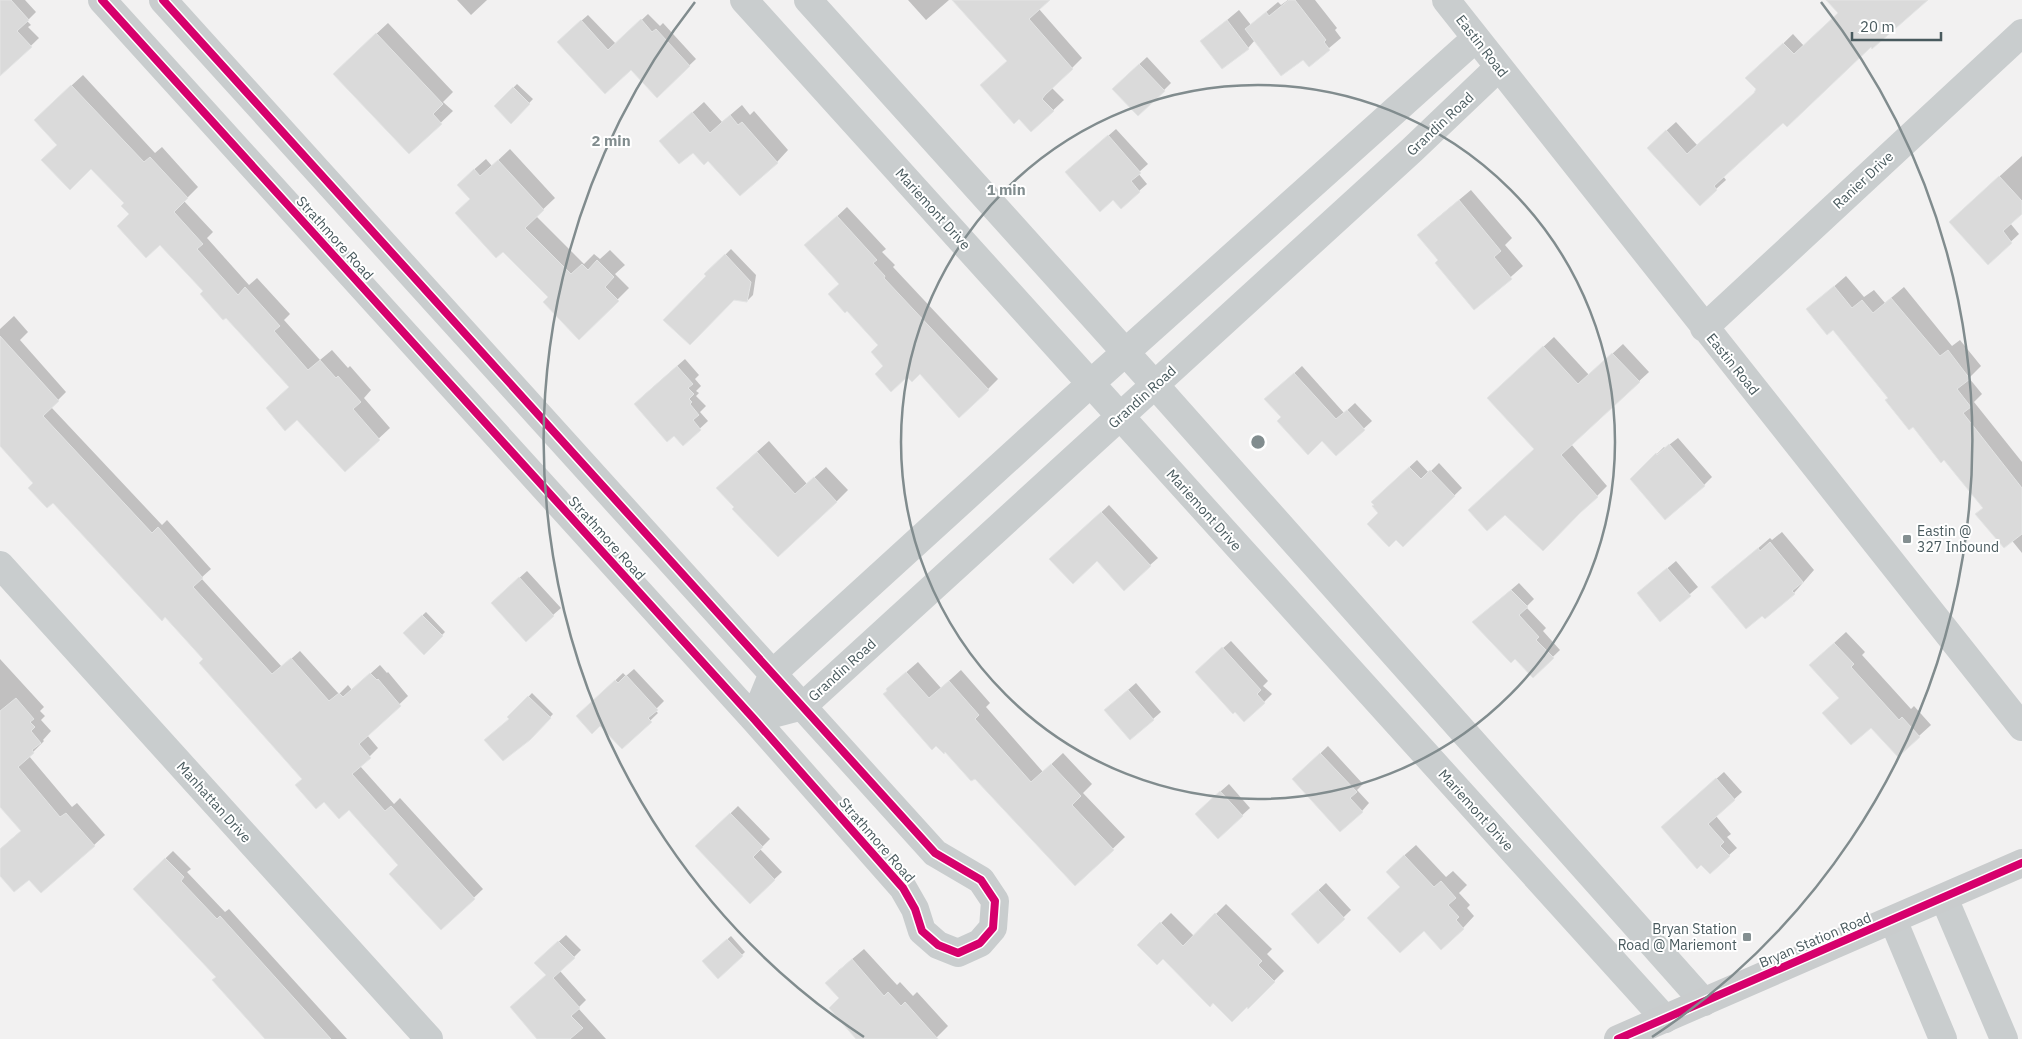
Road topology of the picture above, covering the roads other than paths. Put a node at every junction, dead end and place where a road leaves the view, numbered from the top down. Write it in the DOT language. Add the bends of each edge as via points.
graph roads {
  1 [pos="102,0"];
  2 [pos="163,0"];
  3 [pos="744,0"];
  4 [pos="808,0"];
  5 [pos="1446,0"];
  6 [pos="2022,33"];
  7 [pos="1476,38"];
  8 [pos="1499,67"];
  9 [pos="1704,328"];
  10 [pos="1124,352"];
  11 [pos="1090,384"];
  12 [pos="1155,385"];
  13 [pos="1120,417"];
  14 [pos="0,565"];
  15 [pos="773,673"];
  16 [pos="803,706"];
  17 [pos="754,719"];
  18 [pos="2022,727"];
  19 [pos="2022,863"];
  20 [pos="1944,898"];
  21 [pos="1892,920"];
  22 [pos="1704,1002"];
  23 [pos="1665,1019"];
  24 [pos="429,1039"];
  25 [pos="1618,1039"];
  26 [pos="1943,1039"];
  27 [pos="2004,1039"];
  1 -- 17 [label="street, Strathmore Road"];
  2 -- 15 [label="street, Strathmore Road"];
  3 -- 11 [label="street, Mariemont Drive"];
  4 -- 10 [label="street"];
  5 -- 7 [label="street, Eastin Road"];
  6 -- 9 [label="street, Ranier Drive"];
  7 -- 8 [label="street, Eastin Road"];
  7 -- 10 [label="street"];
  8 -- 9 [label="street, Eastin Road"];
  8 -- 12 [label="street, Grandin Road"];
  9 -- 18 [label="street, Eastin Road"];
  10 -- 11 [label="street"];
  10 -- 12 [label="street"];
  11 -- 13 [label="street, Mariemont Drive"];
  11 -- 15 [label="street"];
  12 -- 13 [label="street, Grandin Road"];
  12 -- 22 [label="street"];
  13 -- 16 [label="street, Grandin Road"];
  13 -- 23 [label="street, Mariemont Drive"];
  14 -- 24 [label="street, Manhattan Drive"];
  15 -- 16 [label="street, Strathmore Road"];
  15 -- 17 [label="street"];
  16 -- 17 [label="street, Grandin Road"];
  16 -- 17 [label="street, Strathmore Road" via="935,853 981,880 995,901 993,928 980,943 958,953 938,945 922,931 903,888"];
  19 -- 20 [label="main road, Bryan Station Road"];
  20 -- 21 [label="main road, Bryan Station Road"];
  20 -- 27 [label="street"];
  21 -- 22 [label="main road, Bryan Station Road"];
  21 -- 26 [label="street"];
  22 -- 23 [label="main road, Bryan Station Road"];
  23 -- 25 [label="main road, Bryan Station Road"];
}
